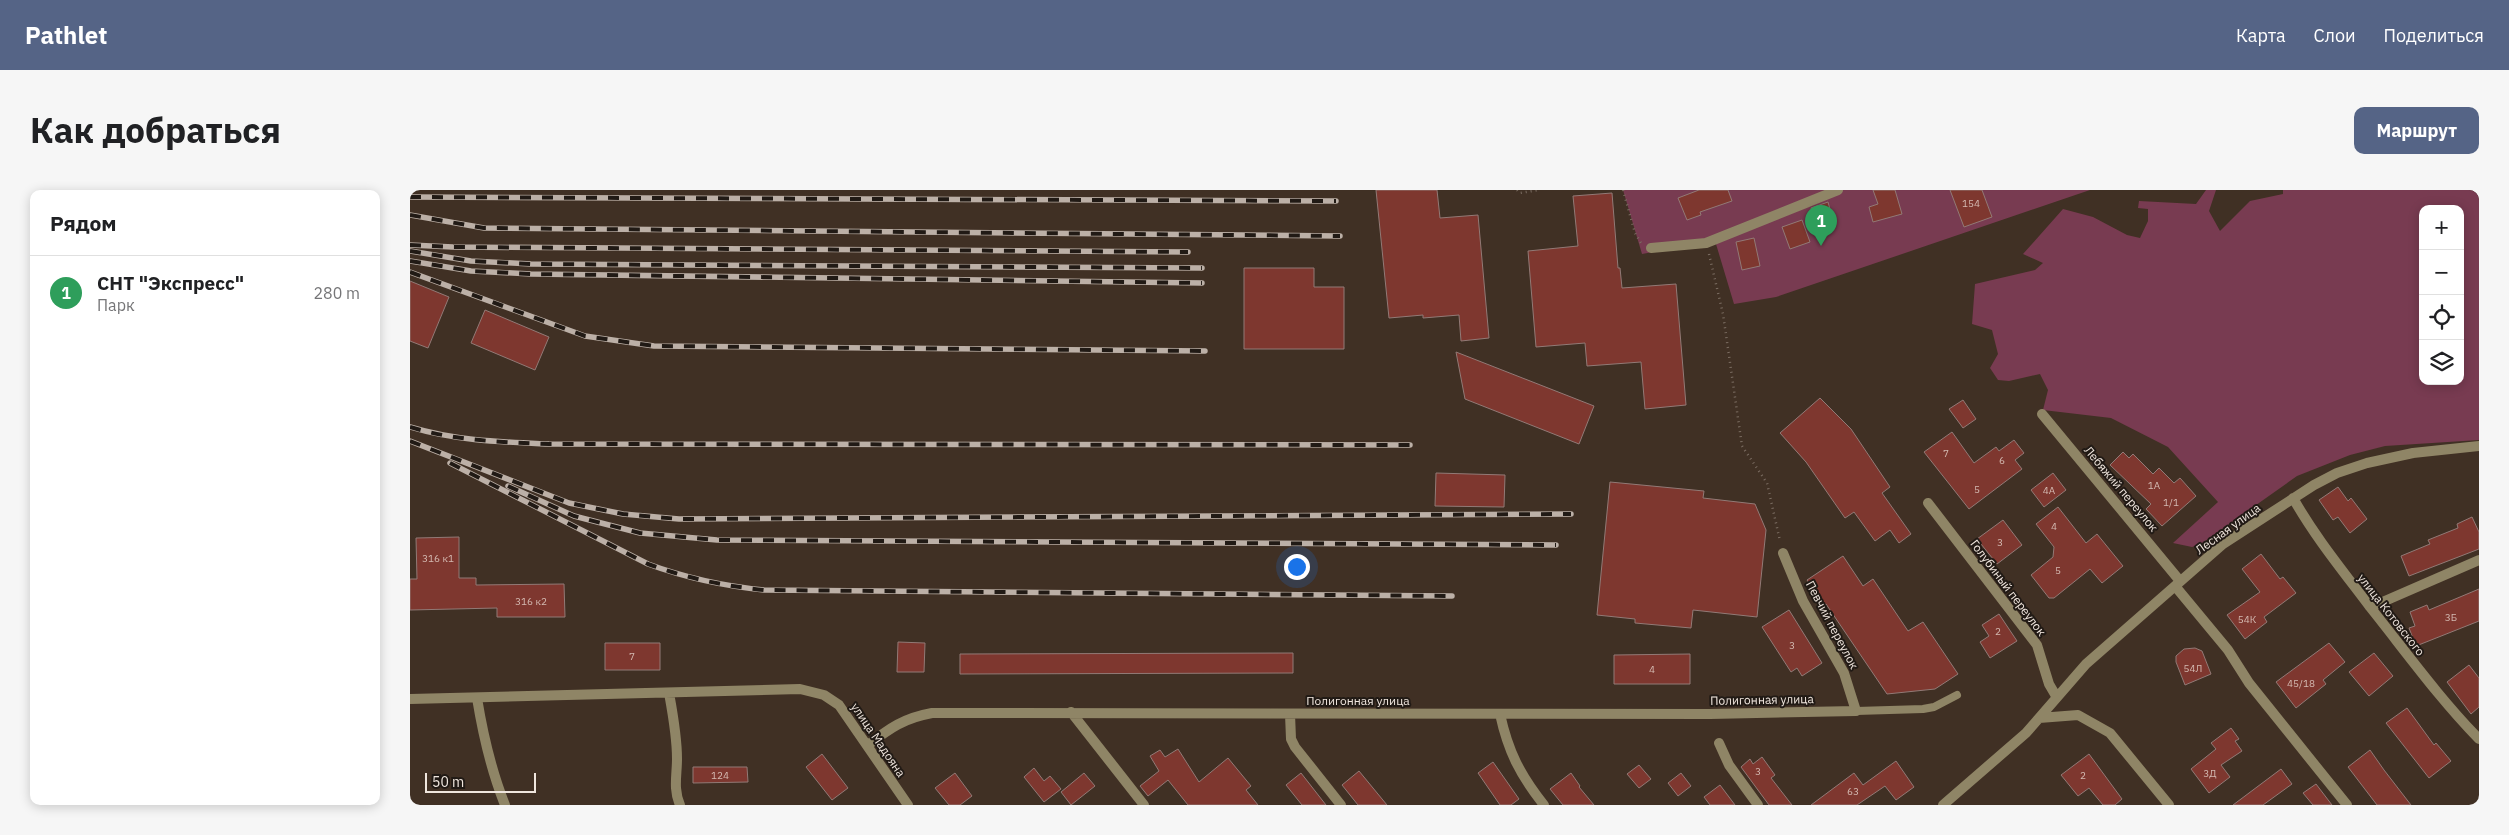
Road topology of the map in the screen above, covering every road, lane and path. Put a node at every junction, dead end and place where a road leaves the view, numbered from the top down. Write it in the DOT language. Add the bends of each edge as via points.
graph roads {
  1 [pos="1516,190"];
  2 [pos="1539,190"];
  3 [pos="1623,190"];
  4 [pos="1838,190"];
  5 [pos="1706,243"];
  6 [pos="1651,248"];
  7 [pos="2042,414"];
  8 [pos="2479,446"];
  9 [pos="2293,498"];
  10 [pos="1928,502"];
  11 [pos="1783,552"];
  12 [pos="2479,560"];
  13 [pos="2178,583"];
  14 [pos="2371,607"];
  15 [pos="669,693"];
  16 [pos="1957,695"];
  17 [pos="2056,696"];
  18 [pos="477,698"];
  19 [pos="410,699"];
  20 [pos="1856,711"];
  21 [pos="1071,712"];
  22 [pos="1290,714"];
  23 [pos="1500,714"];
  24 [pos="2039,718"];
  25 [pos="2479,739"];
  26 [pos="1719,743"];
  27 [pos="868,745"];
  28 [pos="505,805"];
  29 [pos="680,805"];
  30 [pos="908,805"];
  31 [pos="1144,805"];
  32 [pos="1341,805"];
  33 [pos="1544,805"];
  34 [pos="1758,805"];
  35 [pos="1943,805"];
  36 [pos="2169,805"];
  37 [pos="2347,805"];
  1 -- 2 [label="path" via="1520,193"];
  3 -- 6 [label="path" via="1637,238"];
  4 -- 5 [label="street"];
  5 -- 6 [label="street"];
  5 -- 11 [label="path" via="1732,363 1742,446 1767,483"];
  7 -- 13 [label="street, Лебяжий переулок"];
  8 -- 9 [label="street, Лесная улица" via="2413,453 2367,463 2337,474"];
  9 -- 13 [label="street, Лесная улица" via="2223,544"];
  9 -- 14 [label="street, улица Котовского" via="2334,562"];
  10 -- 17 [label="street, Голубиный переулок" via="2036,645"];
  11 -- 20 [label="street, Певчий переулок" via="1802,601 1844,673"];
  12 -- 14 [label="street"];
  13 -- 17 [label="street, Лесная улица" via="2086,664"];
  13 -- 37 [label="street" via="2249,683"];
  14 -- 25 [label="street, улица Котовского" via="2455,715"];
  15 -- 18 [label="street"];
  15 -- 27 [label="street, улица Мадояна" via="800,689 824,695 839,704"];
  15 -- 29 [label="street" via="676,728 675,786"];
  16 -- 20 [label="lane" via="1923,709"];
  17 -- 24 [label="street, Лесная улица"];
  18 -- 19 [label="street"];
  18 -- 28 [label="street" via="483,738"];
  20 -- 23 [label="street, Полигонная улица"];
  21 -- 22 [label="street, Полигонная улица"];
  21 -- 27 [label="street, Полигонная улица" via="932,713 900,723"];
  21 -- 31 [label="street"];
  22 -- 23 [label="street, Полигонная улица"];
  22 -- 32 [label="street" via="1291,739"];
  23 -- 33 [label="street" via="1505,740 1514,760 1524,780"];
  24 -- 35 [label="street, Лесная улица"];
  24 -- 36 [label="street" via="2078,715 2110,733"];
  26 -- 34 [label="street" via="1729,765"];
  27 -- 30 [label="street, улица Мадояна"];
}
